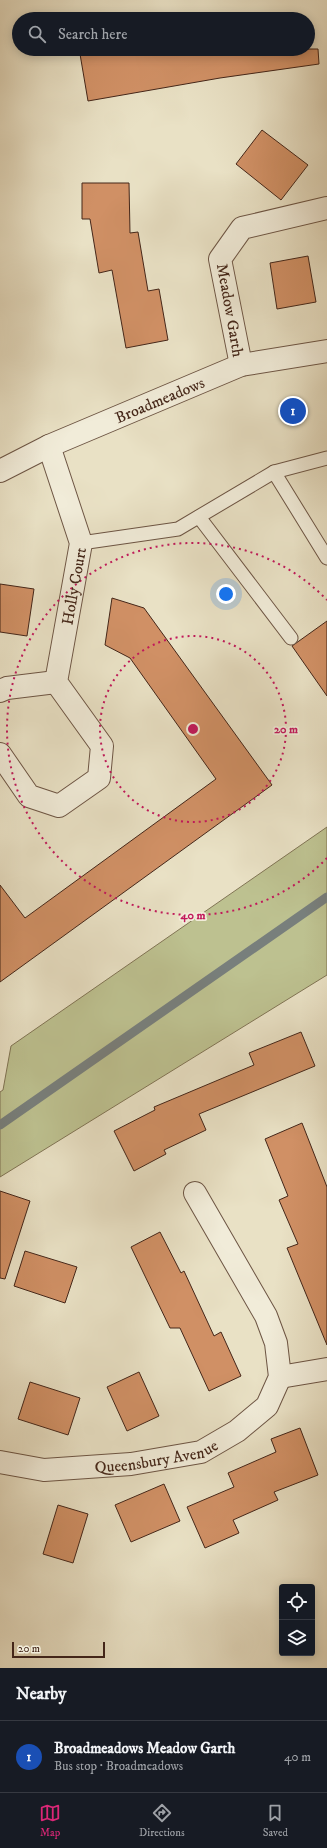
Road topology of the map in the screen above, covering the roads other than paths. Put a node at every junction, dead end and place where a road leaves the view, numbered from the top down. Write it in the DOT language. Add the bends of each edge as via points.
graph roads {
  1 [pos="327,208"];
  2 [pos="327,351"];
  3 [pos="241,365"];
  4 [pos="49,446"];
  5 [pos="327,458"];
  6 [pos="0,471"];
  7 [pos="274,472"];
  8 [pos="199,516"];
  9 [pos="81,543"];
  10 [pos="327,558"];
  11 [pos="291,638"];
  12 [pos="56,682"];
  13 [pos="0,691"];
  14 [pos="0,754"];
  15 [pos="195,1193"];
  16 [pos="327,1369"];
  17 [pos="280,1377"];
  18 [pos="0,1462"];
  1 -- 3 [label="street, Meadow Garth" via="242,228 220,259"];
  2 -- 3 [label="street, Broadmeadows"];
  3 -- 4 [label="street, Broadmeadows"];
  4 -- 6 [label="street, Broadmeadows"];
  4 -- 9 [label="street, Holly Court"];
  5 -- 7 [label="lane"];
  7 -- 8 [label="lane"];
  7 -- 10 [label="lane"];
  8 -- 9 [label="lane" via="178,529"];
  8 -- 11 [label="lane"];
  9 -- 12 [label="street, Holly Court"];
  12 -- 13 [label="street"];
  12 -- 14 [label="street" via="102,746 99,778 59,806 30,796"];
  15 -- 17 [label="street" via="266,1316 276,1343"];
  16 -- 17 [label="street"];
  17 -- 18 [label="street, Queensbury Avenue" via="267,1406 237,1431 201,1452 131,1464 44,1470"];
}
